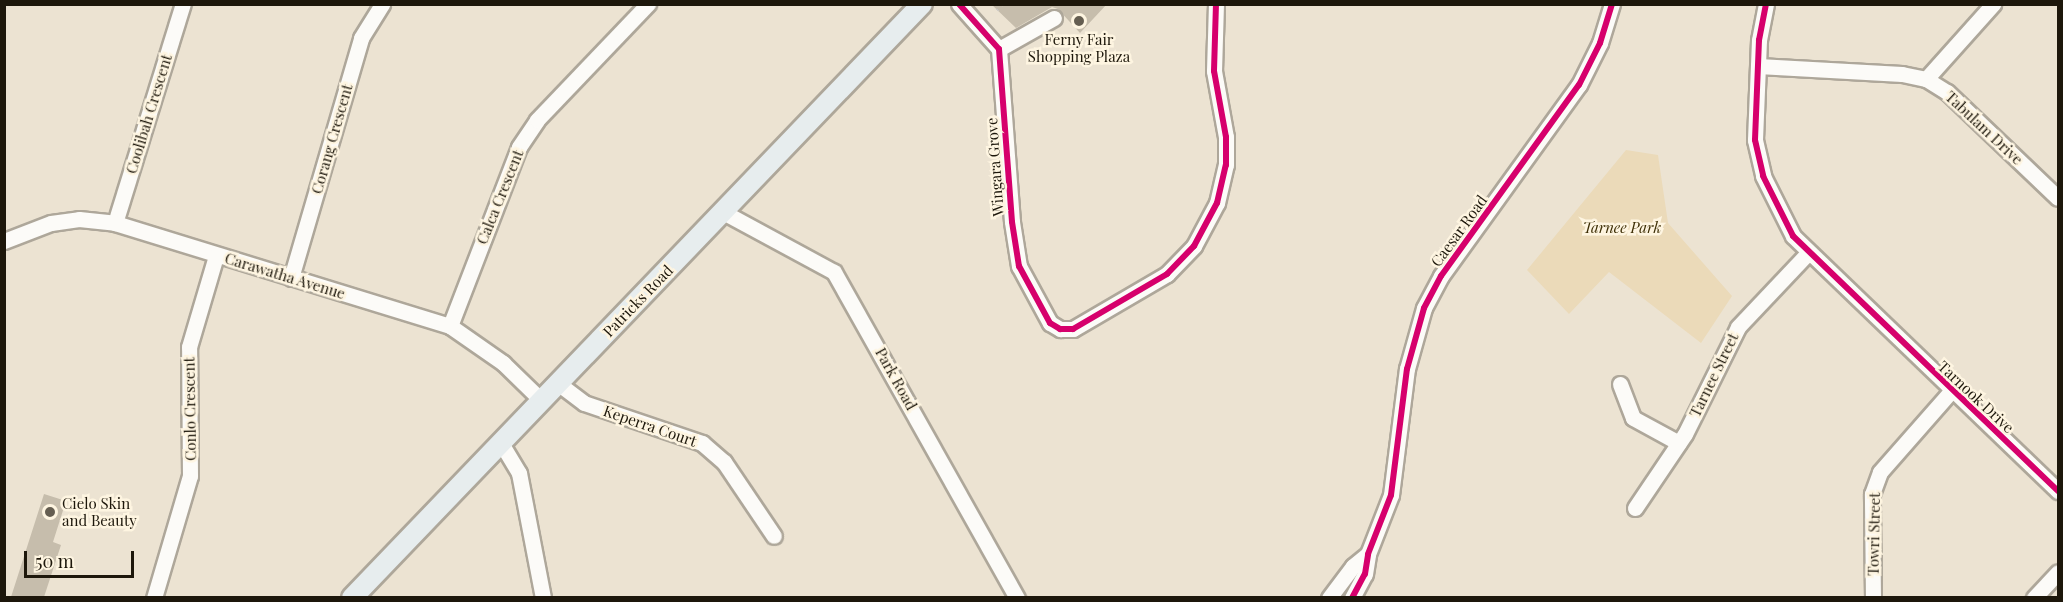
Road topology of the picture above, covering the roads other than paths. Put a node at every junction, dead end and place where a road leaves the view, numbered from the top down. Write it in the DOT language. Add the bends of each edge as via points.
graph roads {
  1 [pos="183,4"];
  2 [pos="382,4"];
  3 [pos="648,4"];
  4 [pos="922,4"];
  5 [pos="958,4"];
  6 [pos="1216,4"];
  7 [pos="1612,4"];
  8 [pos="1766,4"];
  9 [pos="1993,4"];
  10 [pos="1054,18"];
  11 [pos="999,49"];
  12 [pos="1758,66"];
  13 [pos="1926,79"];
  14 [pos="2058,198"];
  15 [pos="723,212"];
  16 [pos="116,224"];
  17 [pos="4,241"];
  18 [pos="1808,253"];
  19 [pos="216,256"];
  20 [pos="291,278"];
  21 [pos="450,326"];
  22 [pos="559,384"];
  23 [pos="1620,384"];
  24 [pos="1952,390"];
  25 [pos="542,401"];
  26 [pos="501,443"];
  27 [pos="1679,443"];
  28 [pos="2058,491"];
  29 [pos="1635,508"];
  30 [pos="774,536"];
  31 [pos="1368,554"];
  32 [pos="2058,572"];
  33 [pos="154,597"];
  34 [pos="352,597"];
  35 [pos="543,597"];
  36 [pos="1017,597"];
  37 [pos="1329,597"];
  38 [pos="1352,597"];
  39 [pos="1873,597"];
  40 [pos="2034,597"];
  1 -- 16 [label="street, Coolibah Crescent"];
  2 -- 20 [label="street, Corang Crescent" via="362,38"];
  3 -- 21 [label="street, Calca Crescent" via="537,120 519,147"];
  4 -- 15 [label="main road, Patricks Road"];
  5 -- 11 [label="street"];
  6 -- 11 [label="street, Wingara Grove" via="1214,71 1226,137 1226,165 1217,203 1194,246 1167,274 1073,329 1060,329 1050,323 1019,266"];
  7 -- 31 [label="street, Caesar Road" via="1600,43 1579,85 1441,276 1425,308 1407,369 1391,495"];
  8 -- 12 [label="street, Tarnook Drive"];
  9 -- 13 [label="street"];
  10 -- 11 [label="street"];
  12 -- 13 [label="street, Tabulam Drive" via="1902,74"];
  12 -- 18 [label="street, Tarnook Drive" via="1755,140 1763,176 1793,236"];
  13 -- 14 [label="street, Tabulam Drive" via="1947,92"];
  15 -- 22 [label="main road, Patricks Road"];
  15 -- 36 [label="street, Park Road" via="834,272"];
  16 -- 17 [label="street, Carawatha Avenue" via="79,219 51,223"];
  16 -- 19 [label="street, Carawatha Avenue"];
  18 -- 24 [label="street, Tarnook Drive"];
  18 -- 27 [label="street, Tarnee Street" via="1738,327"];
  19 -- 20 [label="street, Carawatha Avenue"];
  19 -- 33 [label="street, Conlo Crescent" via="189,347 190,476"];
  20 -- 21 [label="street, Carawatha Avenue"];
  21 -- 25 [label="street, Carawatha Avenue" via="503,363"];
  22 -- 25 [label="main road, Patricks Road"];
  22 -- 30 [label="street, Keperra Court" via="584,403 702,443 724,462"];
  23 -- 27 [label="street" via="1633,418"];
  24 -- 28 [label="street, Tarnook Drive"];
  24 -- 39 [label="street, Towri Street" via="1880,472 1872,494"];
  25 -- 26 [label="main road, Patricks Road"];
  26 -- 34 [label="main road, Patricks Road"];
  26 -- 35 [label="street" via="519,473"];
  27 -- 29 [label="street, Tarnee Street"];
  31 -- 37 [label="street, Caesar Road" via="1353,566"];
  31 -- 38 [label="street, Caesar Road" via="1365,574"];
  32 -- 40 [label="street"];
}
